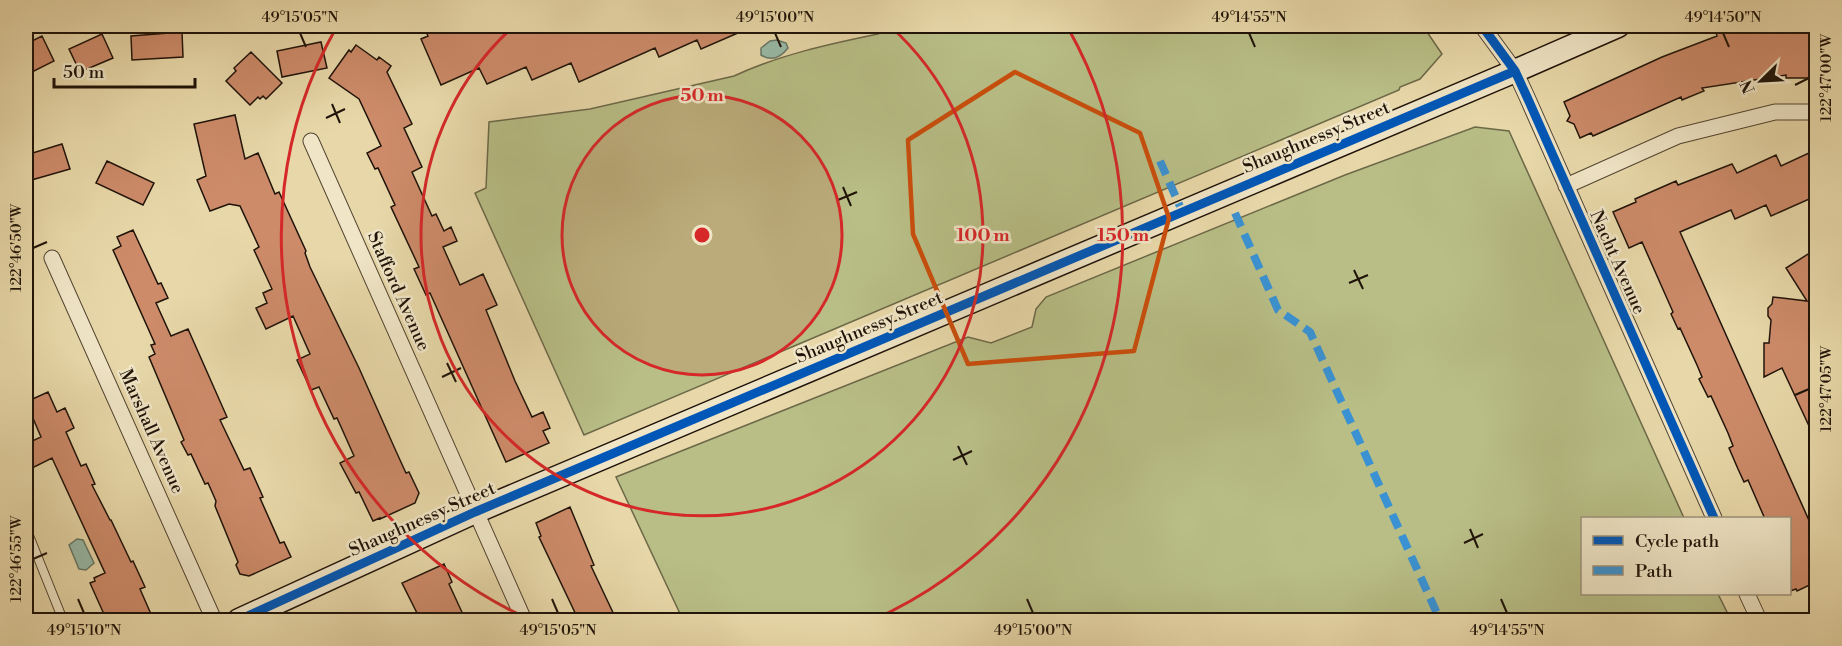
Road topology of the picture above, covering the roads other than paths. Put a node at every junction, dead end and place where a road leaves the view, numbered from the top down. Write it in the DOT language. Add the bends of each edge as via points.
graph roads {
  1 [pos="1482,26"];
  2 [pos="1618,26"];
  3 [pos="1515,71"];
  4 [pos="1816,112"];
  5 [pos="311,141"];
  6 [pos="1566,186"];
  7 [pos="52,258"];
  8 [pos="475,512"];
  9 [pos="1713,517"];
  10 [pos="26,528"];
  11 [pos="1747,595"];
  12 [pos="63,621"];
  13 [pos="214,621"];
  14 [pos="239,621"];
  15 [pos="524,621"];
  16 [pos="1759,621"];
  1 -- 3 [label="street, Nacht Avenue"];
  2 -- 3 [label="main road, Shaughnessy Street"];
  3 -- 6 [label="street, Nacht Avenue"];
  3 -- 8 [label="main road, Shaughnessy Street"];
  4 -- 6 [label="street" via="1775,112 1678,136"];
  5 -- 8 [label="street, Stafford Avenue"];
  6 -- 9 [label="street, Nacht Avenue"];
  7 -- 13 [label="street, Marshall Avenue"];
  8 -- 14 [label="main road, Shaughnessy Street"];
  8 -- 15 [label="street, Stafford Avenue"];
  10 -- 12 [label="lane"];
  11 -- 16 [label="street"];
}
